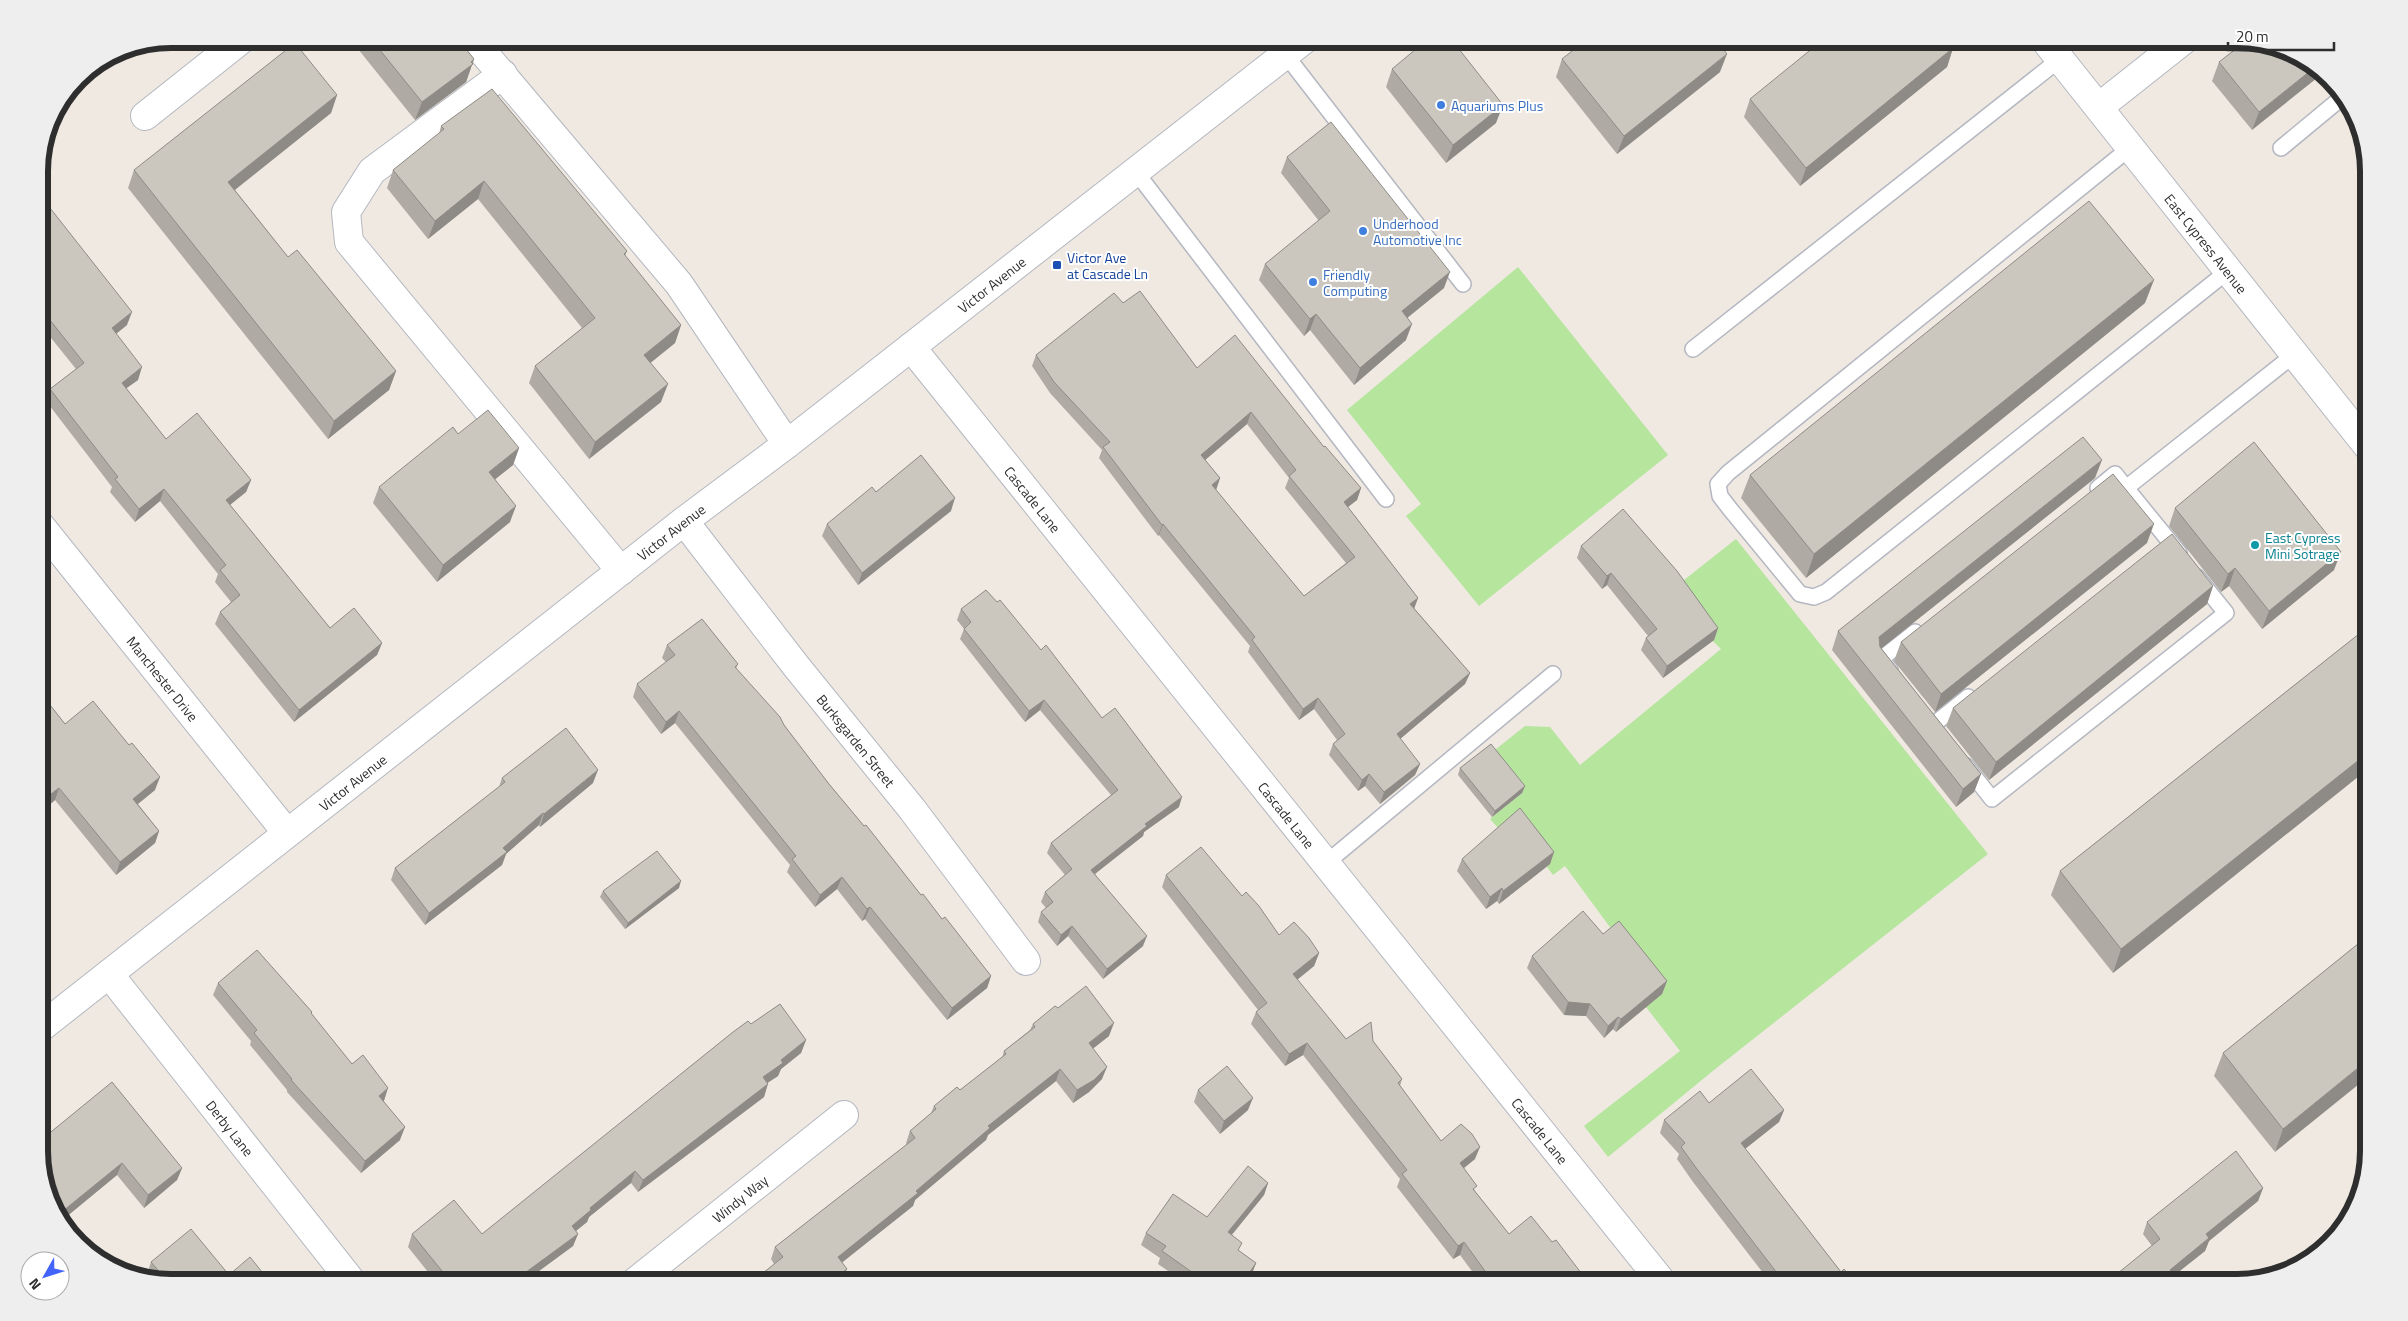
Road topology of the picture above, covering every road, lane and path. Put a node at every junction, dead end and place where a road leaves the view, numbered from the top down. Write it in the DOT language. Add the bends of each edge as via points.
graph roads {
  1 [pos="231,48"];
  2 [pos="480,48"];
  3 [pos="1292,48"];
  4 [pos="1296,48"];
  5 [pos="2174,48"];
  6 [pos="2052,49"];
  7 [pos="503,74"];
  8 [pos="2339,100"];
  9 [pos="2099,107"];
  10 [pos="145,116"];
  11 [pos="2131,148"];
  12 [pos="2280,148"];
  13 [pos="1136,172"];
  14 [pos="2228,270"];
  15 [pos="1463,284"];
  16 [pos="911,347"];
  17 [pos="1693,349"];
  18 [pos="2295,354"];
  19 [pos="2360,437"];
  20 [pos="787,444"];
  21 [pos="2126,488"];
  22 [pos="1386,499"];
  23 [pos="2084,499"];
  24 [pos="684,522"];
  25 [pos="48,535"];
  26 [pos="622,571"];
  27 [pos="1928,622"];
  28 [pos="1553,674"];
  29 [pos="1898,681"];
  30 [pos="1980,688"];
  31 [pos="1921,710"];
  32 [pos="1933,725"];
  33 [pos="1944,740"];
  34 [pos="1956,754"];
  35 [pos="287,833"];
  36 [pos="1325,864"];
  37 [pos="1026,960"];
  38 [pos="109,974"];
  39 [pos="48,1022"];
  40 [pos="844,1115"];
  41 [pos="346,1274"];
  42 [pos="645,1274"];
  43 [pos="1656,1274"];
  1 -- 10 [label="street"];
  2 -- 7 [label="street"];
  3 -- 13 [label="street, Victor Avenue"];
  4 -- 15 [label="lane"];
  5 -- 9 [label="street"];
  6 -- 9 [label="street, East Cypress Avenue"];
  6 -- 17 [label="lane"];
  7 -- 20 [label="street" via="679,284"];
  7 -- 26 [label="street" via="372,171 346,212 349,242"];
  8 -- 12 [label="lane"];
  9 -- 11 [label="street, East Cypress Avenue"];
  11 -- 14 [label="street, East Cypress Avenue"];
  11 -- 14 [label="lane" via="1728,473 1718,484 1720,496 1730,510 1800,594 1814,597 1826,592"];
  13 -- 16 [label="street, Victor Avenue"];
  13 -- 22 [label="lane"];
  14 -- 18 [label="street, East Cypress Avenue"];
  16 -- 20 [label="street, Victor Avenue"];
  16 -- 36 [label="street, Cascade Lane"];
  18 -- 19 [label="street, East Cypress Avenue"];
  18 -- 21 [label="lane"];
  20 -- 24 [label="street, Victor Avenue"];
  21 -- 23 [label="lane" via="2115,474"];
  21 -- 34 [label="lane" via="2163,542 2226,613 1992,799"];
  24 -- 26 [label="street, Victor Avenue"];
  24 -- 37 [label="street, Burksgarden Street" via="912,809"];
  25 -- 35 [label="street, Manchester Drive"];
  26 -- 35 [label="street, Victor Avenue"];
  27 -- 29 [label="lane" via="1881,660"];
  28 -- 36 [label="lane"];
  30 -- 32 [label="lane"];
  31 -- 32 [label="lane"];
  32 -- 33 [label="lane"];
  35 -- 38 [label="street, Victor Avenue"];
  36 -- 43 [label="street, Cascade Lane"];
  38 -- 39 [label="street, Victor Avenue"];
  38 -- 41 [label="street, Derby Lane"];
  40 -- 42 [label="street, Windy Way"];
}
